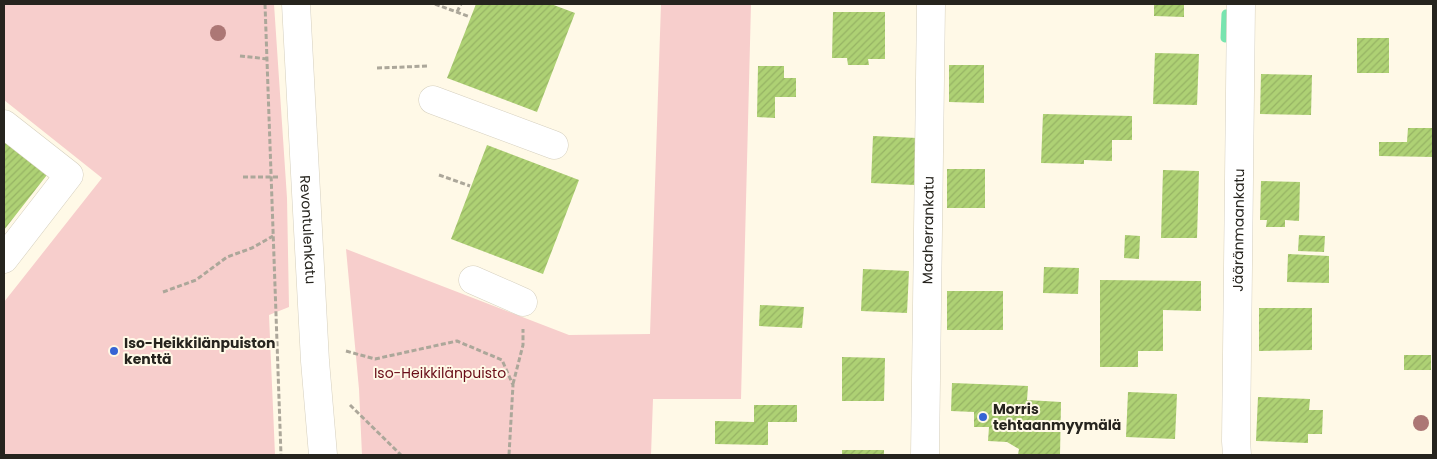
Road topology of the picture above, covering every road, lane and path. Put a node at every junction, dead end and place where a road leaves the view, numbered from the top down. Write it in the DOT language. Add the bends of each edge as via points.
graph roads {
  1 [pos="264,4"];
  2 [pos="296,4"];
  3 [pos="435,4"];
  4 [pos="460,4"];
  5 [pos="931,4"];
  6 [pos="1241,4"];
  7 [pos="457,12"];
  8 [pos="470,17"];
  9 [pos="429,66"];
  10 [pos="376,68"];
  11 [pos="432,100"];
  12 [pos="4,124"];
  13 [pos="554,145"];
  14 [pos="439,175"];
  15 [pos="304,176"];
  16 [pos="243,177"];
  17 [pos="271,177"];
  18 [pos="470,186"];
  19 [pos="273,236"];
  20 [pos="4,259"];
  21 [pos="473,280"];
  22 [pos="163,292"];
  23 [pos="523,302"];
  24 [pos="346,351"];
  25 [pos="513,385"];
  26 [pos="350,405"];
  27 [pos="282,455"];
  28 [pos="323,455"];
  29 [pos="401,455"];
  30 [pos="509,455"];
  31 [pos="925,455"];
  32 [pos="1237,455"];
  1 -- 17 [label="path"];
  2 -- 15 [label="street, Revontulenkatu"];
  3 -- 7 [label="path"];
  4 -- 7 [label="path"];
  5 -- 31 [label="street, Maaherrankatu"];
  6 -- 32 [label="street, Jääränmaankatu"];
  7 -- 8 [label="path"];
  9 -- 10 [label="path"];
  11 -- 13 [label="street"];
  12 -- 20 [label="street" via="69,176"];
  14 -- 18 [label="path"];
  15 -- 17 [label="path"];
  15 -- 28 [label="street, Revontulenkatu"];
  16 -- 17 [label="path"];
  17 -- 19 [label="path"];
  19 -- 22 [label="path" via="227,257 196,280"];
  19 -- 27 [label="path"];
  21 -- 23 [label="street"];
  23 -- 25 [label="path" via="523,346"];
  24 -- 25 [label="path" via="375,358 457,341 502,360"];
  25 -- 30 [label="path"];
  26 -- 29 [label="path"];
}
